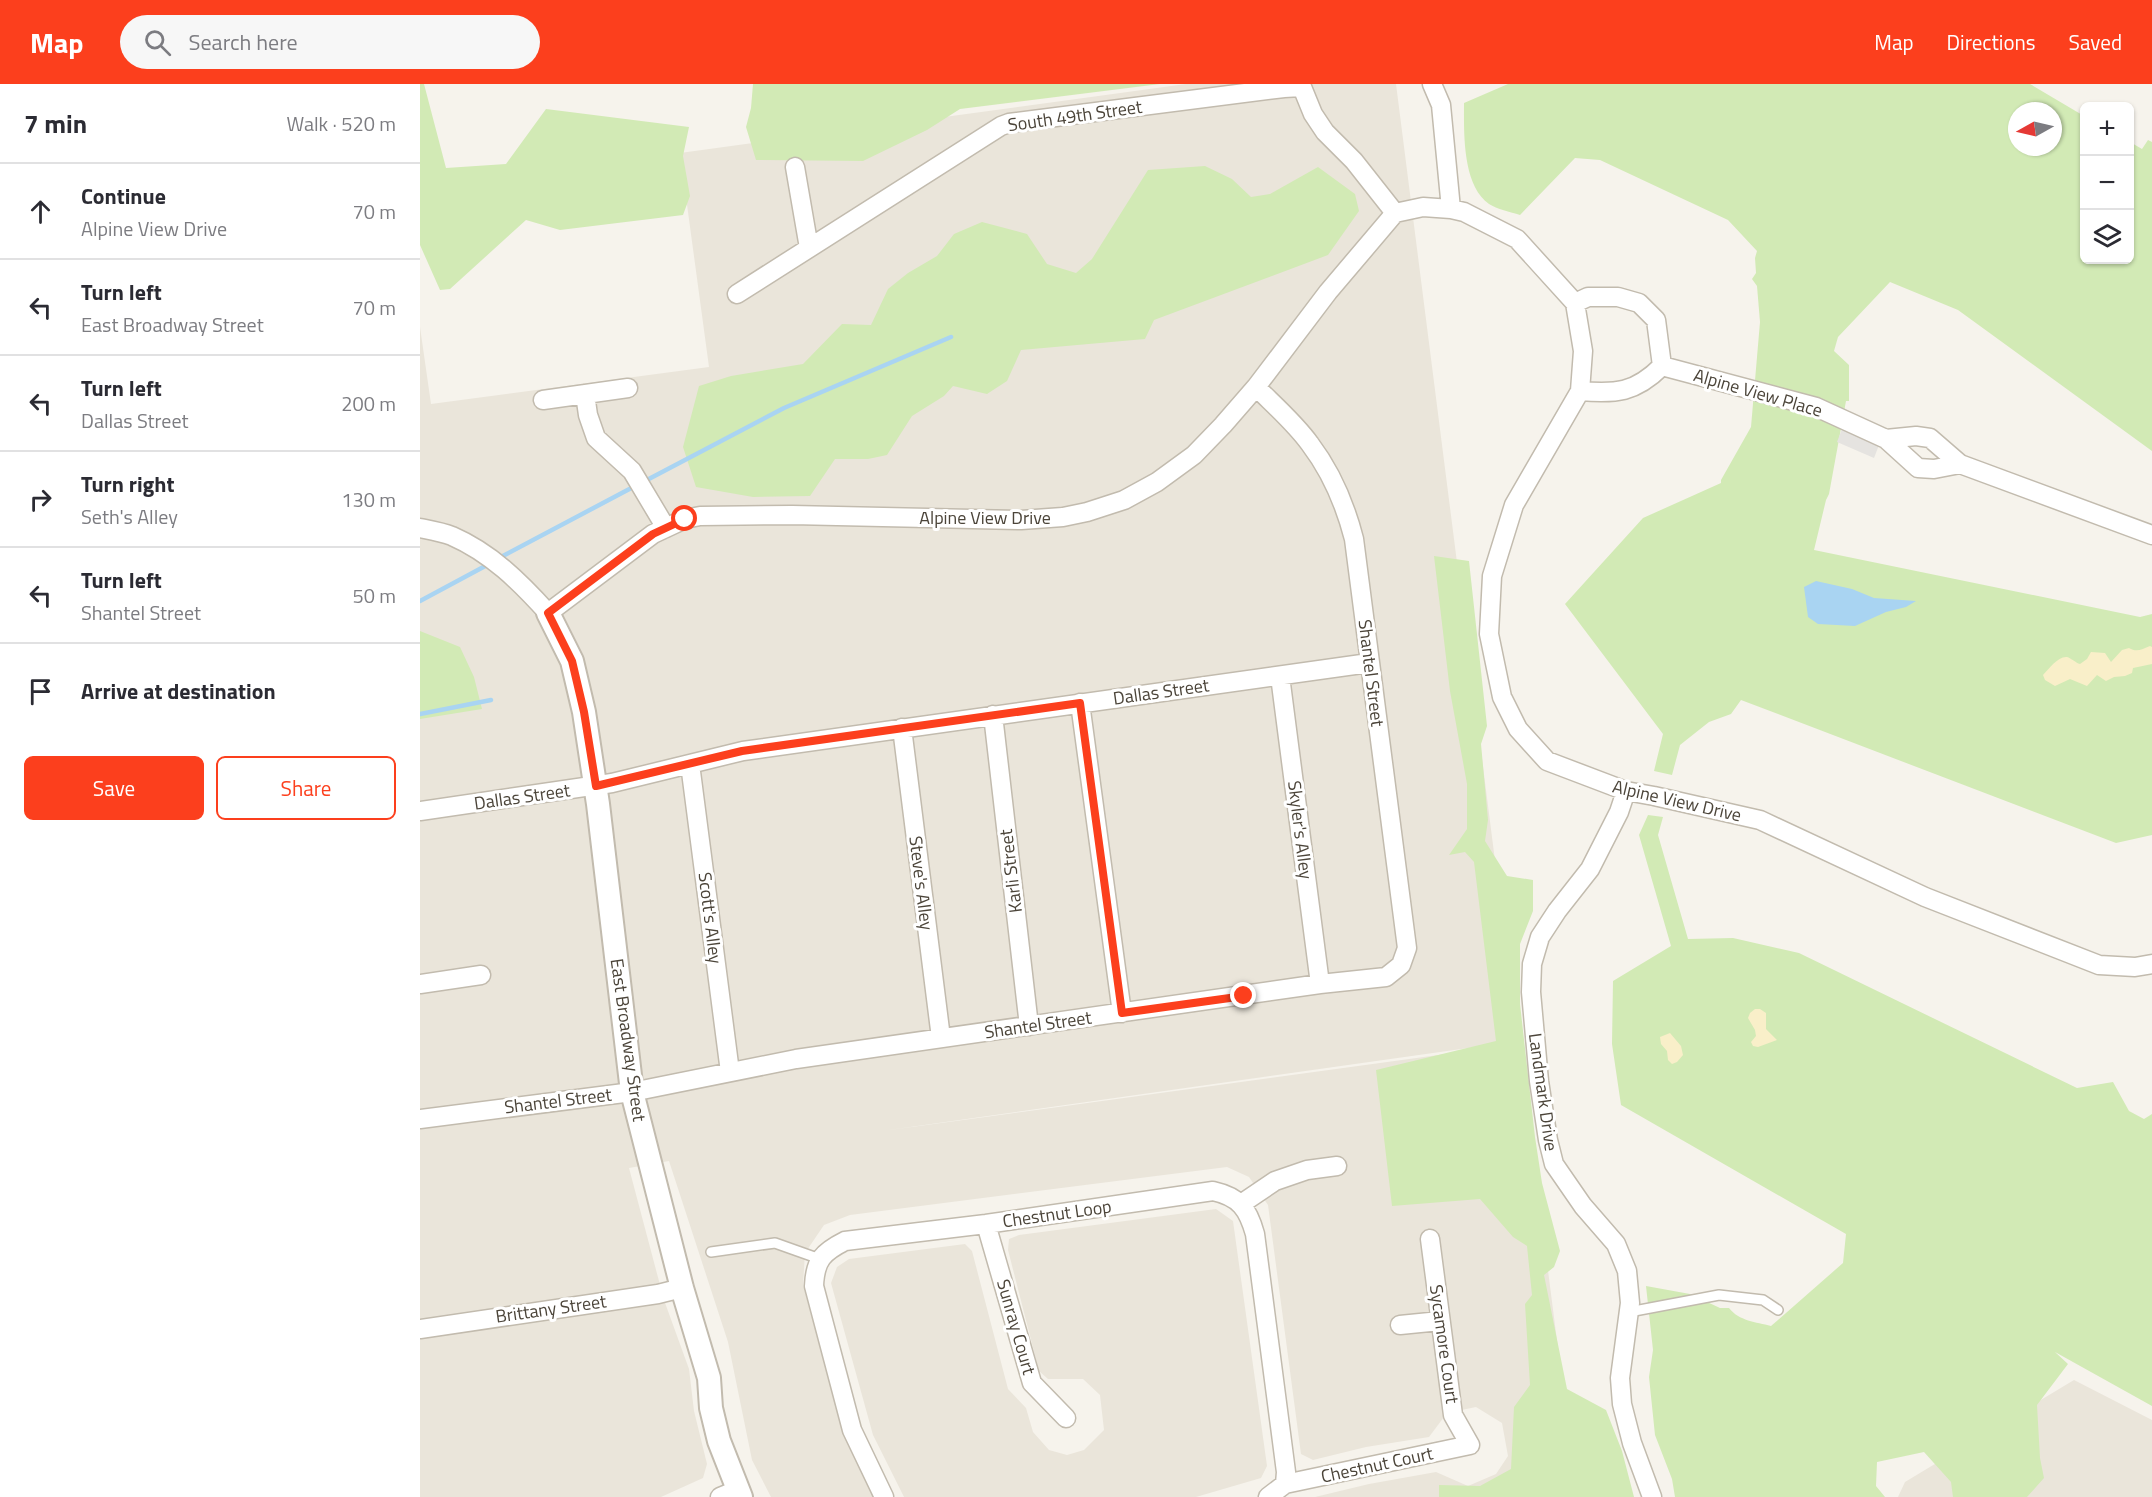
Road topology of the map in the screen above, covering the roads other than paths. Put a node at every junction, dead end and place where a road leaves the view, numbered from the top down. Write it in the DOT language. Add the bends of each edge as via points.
graph roads {
  1 [pos="1432,84"];
  2 [pos="795,167"];
  3 [pos="1451,209"];
  4 [pos="1395,213"];
  5 [pos="808,248"];
  6 [pos="737,294"];
  7 [pos="1575,303"];
  8 [pos="1662,366"];
  9 [pos="1256,387"];
  10 [pos="628,388"];
  11 [pos="1580,392"];
  12 [pos="585,394"];
  13 [pos="543,400"];
  14 [pos="1886,439"];
  15 [pos="1960,464"];
  16 [pos="420,528"];
  17 [pos="666,528"];
  18 [pos="2152,535"];
  19 [pos="548,613"];
  20 [pos="1369,663"];
  21 [pos="1280,676"];
  22 [pos="1080,703"];
  23 [pos="993,715"];
  24 [pos="902,728"];
  25 [pos="690,764"];
  26 [pos="596,786"];
  27 [pos="1626,792"];
  28 [pos="420,811"];
  29 [pos="2152,964"];
  30 [pos="481,975"];
  31 [pos="420,984"];
  32 [pos="1320,984"];
  33 [pos="1122,1013"];
  34 [pos="1029,1026"];
  35 [pos="941,1038"];
  36 [pos="729,1072"];
  37 [pos="632,1092"];
  38 [pos="420,1119"];
  39 [pos="1337,1166"];
  40 [pos="1241,1204"];
  41 [pos="986,1224"];
  42 [pos="1430,1239"];
  43 [pos="711,1252"];
  44 [pos="820,1259"];
  45 [pos="682,1288"];
  46 [pos="1778,1310"];
  47 [pos="1629,1311"];
  48 [pos="1440,1321"];
  49 [pos="1400,1325"];
  50 [pos="420,1329"];
  51 [pos="1066,1418"];
  52 [pos="1470,1445"];
  53 [pos="1285,1484"];
  54 [pos="732,1495"];
  55 [pos="884,1497"];
  56 [pos="1268,1497"];
  57 [pos="1652,1497"];
  1 -- 3 [label="street" via="1441,105"];
  2 -- 5 [label="street"];
  3 -- 4 [label="street" via="1423,207"];
  3 -- 7 [label="street" via="1517,239"];
  4 -- 5 [label="street, South 49th Street" via="1325,132 1302,87 1009,123"];
  4 -- 9 [label="street, Alpine View Drive" via="1328,292"];
  5 -- 6 [label="street, South 49th Street"];
  7 -- 8 [label="street" via="1588,297 1618,297 1639,303 1656,320"];
  7 -- 11 [label="street, Alpine View Drive" via="1583,351"];
  8 -- 11 [label="street" via="1633,388 1610,394"];
  8 -- 14 [label="street, Alpine View Place" via="1816,407"];
  9 -- 17 [label="street, Alpine View Drive" via="1194,455 1124,500 1087,512 991,521 700,516"];
  9 -- 20 [label="street, Shantel Street" via="1310,442 1346,506 1354,539"];
  10 -- 12 [label="street"];
  11 -- 27 [label="street, Alpine View Drive" via="1514,505 1492,576 1489,634 1502,697 1518,729 1547,761"];
  12 -- 13 [label="street"];
  12 -- 17 [label="street" via="596,438 632,471"];
  14 -- 15 [label="street, Alpine View Place" via="1930,438"];
  14 -- 15 [label="street, Alpine View Place" via="1918,468"];
  15 -- 18 [label="street, Alpine View Place"];
  16 -- 19 [label="street" via="451,536 489,556"];
  17 -- 19 [label="street, Alpine View Drive"];
  19 -- 26 [label="street, East Broadway Street" via="572,661"];
  20 -- 21 [label="street, Dallas Street"];
  20 -- 32 [label="street, Shantel Street" via="1407,948 1401,965 1386,977"];
  21 -- 22 [label="street, Dallas Street"];
  21 -- 32 [label="street, Skyler's Alley"];
  22 -- 23 [label="street, Dallas Street"];
  22 -- 33 [label="street"];
  23 -- 24 [label="street, Dallas Street"];
  23 -- 34 [label="street, Karli Street"];
  24 -- 25 [label="street, Dallas Street" via="742,751"];
  24 -- 35 [label="street, Steve's Alley"];
  25 -- 26 [label="street, Dallas Street"];
  25 -- 36 [label="street, Scott's Alley"];
  26 -- 28 [label="street, Dallas Street"];
  26 -- 37 [label="street, East Broadway Street"];
  27 -- 29 [label="street, Alpine View Drive" via="1760,820 1924,897 2099,965"];
  27 -- 47 [label="street, Landmark Drive" via="1590,869 1539,937 1530,992 1539,1082 1554,1164 1582,1206 1616,1244 1628,1271"];
  30 -- 31 [label="street"];
  32 -- 33 [label="street, Shantel Street"];
  33 -- 34 [label="street, Shantel Street"];
  34 -- 35 [label="street, Shantel Street"];
  35 -- 36 [label="street, Shantel Street"];
  36 -- 37 [label="street, Shantel Street"];
  37 -- 38 [label="street, Shantel Street"];
  37 -- 45 [label="street, East Broadway Street"];
  39 -- 40 [label="street" via="1307,1170 1275,1181"];
  40 -- 41 [label="street, Chestnut Loop" via="1227,1194 1213,1191"];
  40 -- 53 [label="street" via="1251,1218 1255,1234"];
  41 -- 44 [label="street, Chestnut Loop" via="846,1241"];
  41 -- 51 [label="street, Sunray Court" via="1032,1383"];
  42 -- 48 [label="street, Sycamore Court"];
  43 -- 44 [label="lane" via="775,1243"];
  44 -- 55 [label="street" via="814,1286 852,1430"];
  45 -- 50 [label="street, Brittany Street"];
  45 -- 54 [label="street, East Broadway Street" via="709,1378 711,1408"];
  46 -- 47 [label="lane" via="1763,1300 1719,1295"];
  47 -- 57 [label="street, Landmark Drive" via="1620,1378 1622,1404"];
  48 -- 49 [label="street"];
  48 -- 52 [label="street, Sycamore Court" via="1453,1415"];
  52 -- 53 [label="street, Chestnut Court"];
  53 -- 56 [label="street"];
}
